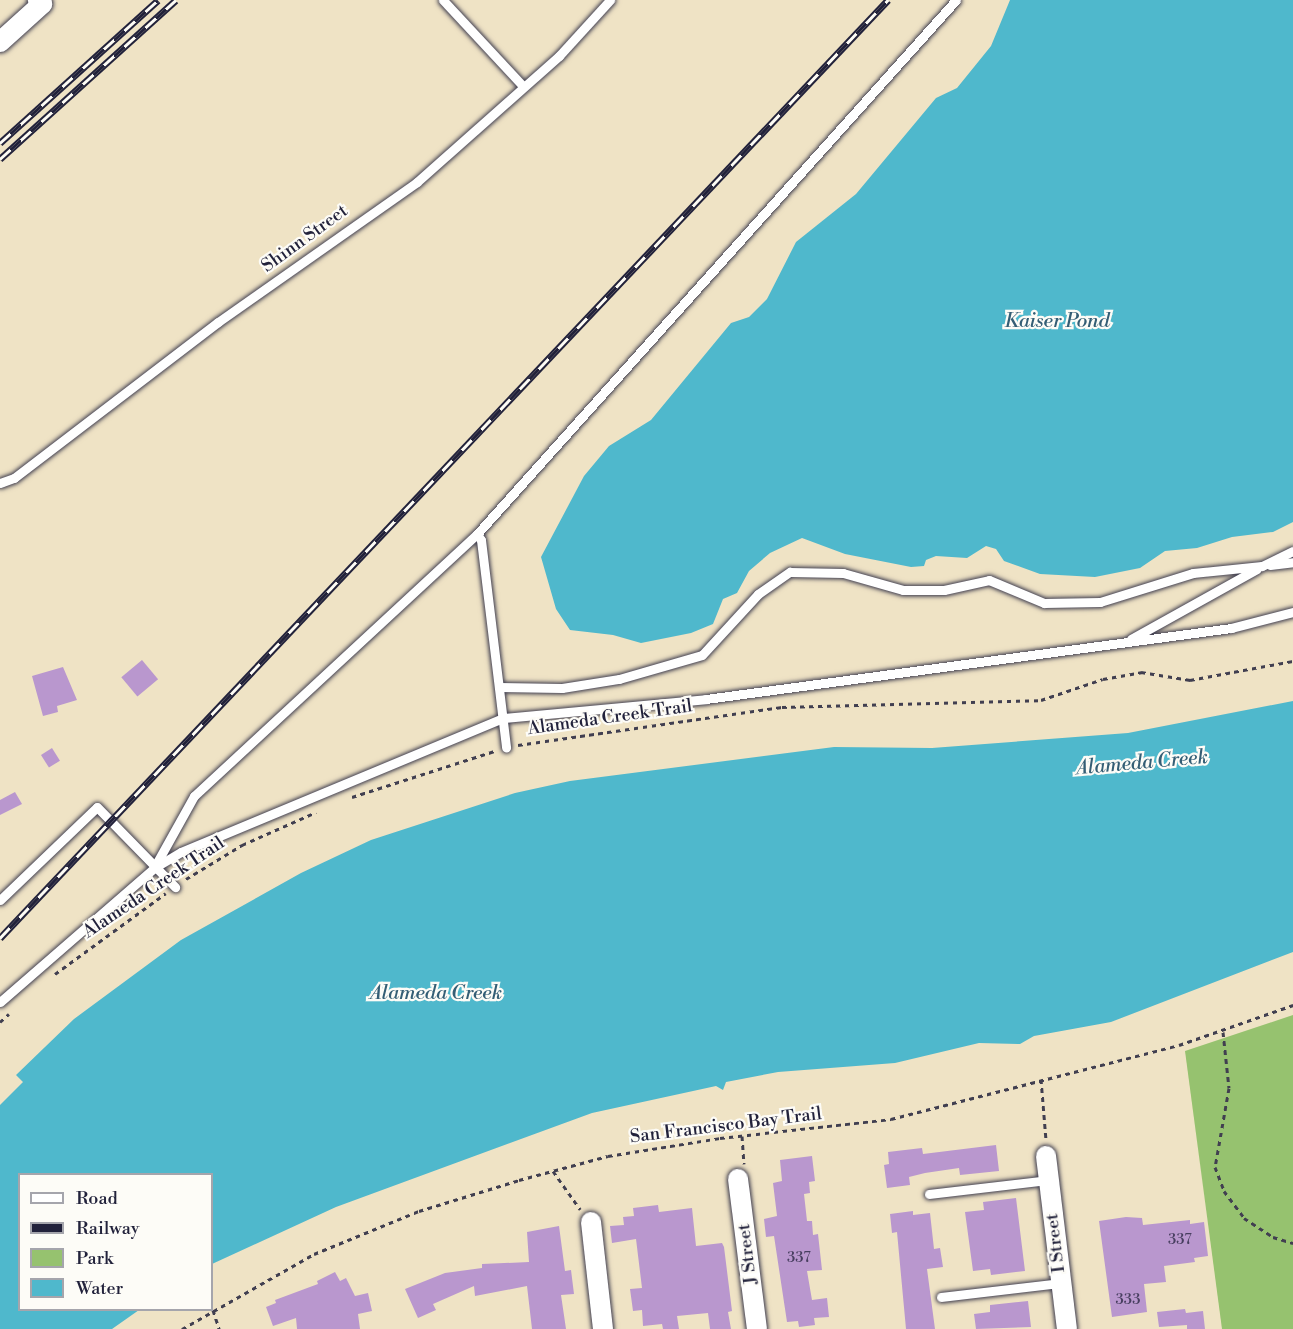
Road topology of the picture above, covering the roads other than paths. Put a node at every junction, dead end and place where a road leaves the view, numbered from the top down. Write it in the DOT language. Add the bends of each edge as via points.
graph roads {
  1 [pos="38,0"];
  2 [pos="443,0"];
  3 [pos="610,0"];
  4 [pos="956,0"];
  5 [pos="0,42"];
  6 [pos="523,86"];
  7 [pos="0,483"];
  8 [pos="477,534"];
  9 [pos="1293,551"];
  10 [pos="1293,562"];
  11 [pos="1262,566"];
  12 [pos="1293,612"];
  13 [pos="1126,642"];
  14 [pos="499,687"];
  15 [pos="503,718"];
  16 [pos="506,747"];
  17 [pos="154,868"];
  18 [pos="175,887"];
  19 [pos="0,900"];
  20 [pos="0,1002"];
  21 [pos="1046,1156"];
  22 [pos="738,1179"];
  23 [pos="1049,1180"];
  24 [pos="929,1194"];
  25 [pos="591,1222"];
  26 [pos="1061,1283"];
  27 [pos="941,1297"];
  28 [pos="603,1329"];
  29 [pos="757,1329"];
  30 [pos="1067,1329"];
  1 -- 5 [label="street" via="42,4"];
  2 -- 6 [label="lane"];
  3 -- 6 [label="lane, Shinn Street" via="560,56"];
  4 -- 8 [label="lane"];
  6 -- 7 [label="lane, Shinn Street" via="417,182 218,322 14,478"];
  8 -- 14 [label="lane" via="481,540"];
  8 -- 17 [label="lane" via="194,796"];
  9 -- 11 [label="lane"];
  10 -- 11 [label="lane"];
  11 -- 13 [label="lane"];
  11 -- 14 [label="lane" via="1193,573 1100,602 1044,603 989,580 944,590 903,590 843,573 790,572 758,594 702,655 619,679 562,687"];
  12 -- 13 [label="lane" via="1231,628"];
  13 -- 15 [label="lane" via="706,699"];
  14 -- 15 [label="lane"];
  15 -- 16 [label="lane"];
  15 -- 17 [label="lane" via="181,852"];
  17 -- 18 [label="lane"];
  17 -- 19 [label="lane" via="97,807"];
  17 -- 20 [label="lane"];
  21 -- 23 [label="street, I Street"];
  22 -- 29 [label="street, J Street"];
  23 -- 24 [label="lane"];
  23 -- 26 [label="street, I Street"];
  25 -- 28 [label="street"];
  26 -- 27 [label="lane"];
  26 -- 30 [label="street, I Street"];
}
